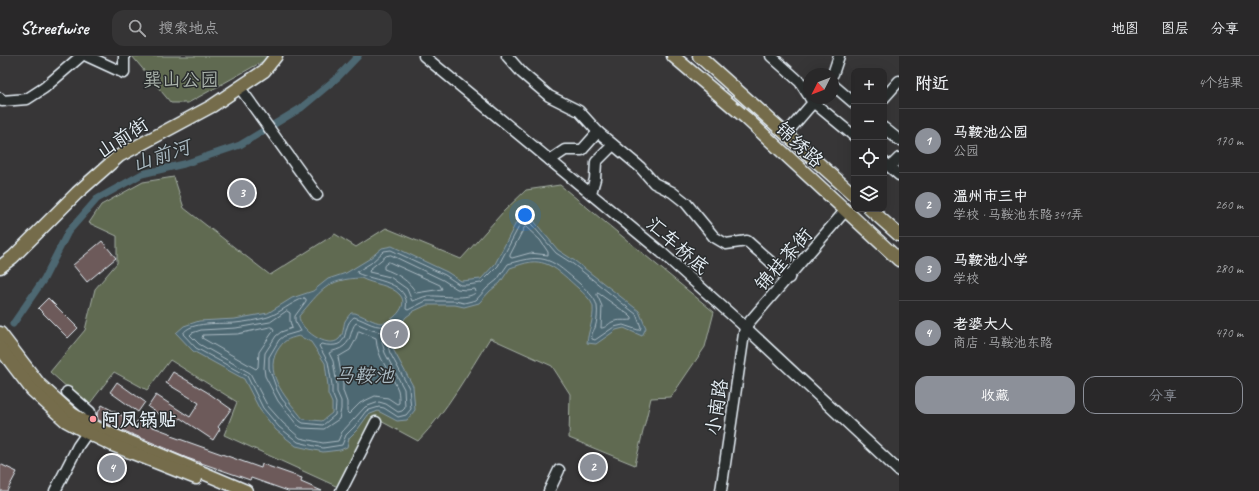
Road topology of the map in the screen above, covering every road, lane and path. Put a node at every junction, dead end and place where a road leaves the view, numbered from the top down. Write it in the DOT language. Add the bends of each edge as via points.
graph roads {
  1 [pos="81,56"];
  2 [pos="87,56"];
  3 [pos="124,56"];
  4 [pos="276,56"];
  5 [pos="424,56"];
  6 [pos="507,56"];
  7 [pos="673,56"];
  8 [pos="699,56"];
  9 [pos="771,56"];
  10 [pos="839,56"];
  11 [pos="835,68"];
  12 [pos="899,80"];
  13 [pos="803,86"];
  14 [pos="240,88"];
  15 [pos="839,90"];
  16 [pos="887,94"];
  17 [pos="0,98"];
  18 [pos="851,100"];
  19 [pos="808,104"];
  20 [pos="818,104"];
  21 [pos="887,130"];
  22 [pos="598,132"];
  23 [pos="851,132"];
  24 [pos="786,134"];
  25 [pos="899,140"];
  26 [pos="613,145"];
  27 [pos="899,158"];
  28 [pos="550,160"];
  29 [pos="887,164"];
  30 [pos="899,175"];
  31 [pos="851,192"];
  32 [pos="591,193"];
  33 [pos="317,195"];
  34 [pos="845,211"];
  35 [pos="873,212"];
  36 [pos="899,235"];
  37 [pos="899,260"];
  38 [pos="0,267"];
  39 [pos="789,278"];
  40 [pos="745,327"];
  41 [pos="0,333"];
  42 [pos="0,348"];
  43 [pos="66,392"];
  44 [pos="376,422"];
  45 [pos="90,430"];
  46 [pos="559,470"];
  47 [pos="899,471"];
  48 [pos="228,489"];
  49 [pos="55,491"];
  50 [pos="246,491"];
  51 [pos="341,491"];
  52 [pos="549,491"];
  53 [pos="720,491"];
  1 -- 17 [label="street" via="27,99 2,101"];
  2 -- 3 [label="street" via="124,72"];
  4 -- 14 [label="main road, 山前街" via="264,71"];
  5 -- 28 [label="street, 汇车桥底"];
  6 -- 22 [label="street" via="549,96 579,111"];
  7 -- 34 [label="main road, 锦绣路" via="746,118"];
  8 -- 24 [label="main road, 锦绣路"];
  9 -- 13 [label="street"];
  10 -- 11 [label="street"];
  12 -- 16 [label="street"];
  14 -- 33 [label="street"];
  14 -- 38 [label="main road, 山前街" via="119,156"];
  15 -- 18 [label="street"];
  19 -- 24 [label="street"];
  20 -- 23 [label="street"];
  21 -- 25 [label="street"];
  22 -- 26 [label="street"];
  22 -- 28 [label="street" via="582,150 565,150"];
  24 -- 31 [label="main road, 锦绣路"];
  26 -- 32 [label="street" via="596,162"];
  26 -- 39 [label="street" via="640,167 654,183 686,203 714,237 726,244 747,241"];
  27 -- 29 [label="street"];
  28 -- 32 [label="street, 汇车桥底"];
  29 -- 30 [label="street"];
  32 -- 40 [label="street, 汇车桥底"];
  34 -- 37 [label="main road, 锦绣路"];
  34 -- 39 [label="street, 锦桂茶街"];
  35 -- 36 [label="main road"];
  39 -- 40 [label="street, 锦桂茶街"];
  40 -- 47 [label="street, 汇车桥底"];
  40 -- 53 [label="street, 小南路"];
  41 -- 45 [label="main road" via="38,384"];
  42 -- 45 [label="main road" via="32,390 66,421"];
  43 -- 45 [label="street" via="90,412"];
  44 -- 51 [label="street"];
  45 -- 48 [label="main road"];
  45 -- 49 [label="street" via="78,446"];
  46 -- 52 [label="street"];
  48 -- 50 [label="main road"];
}
